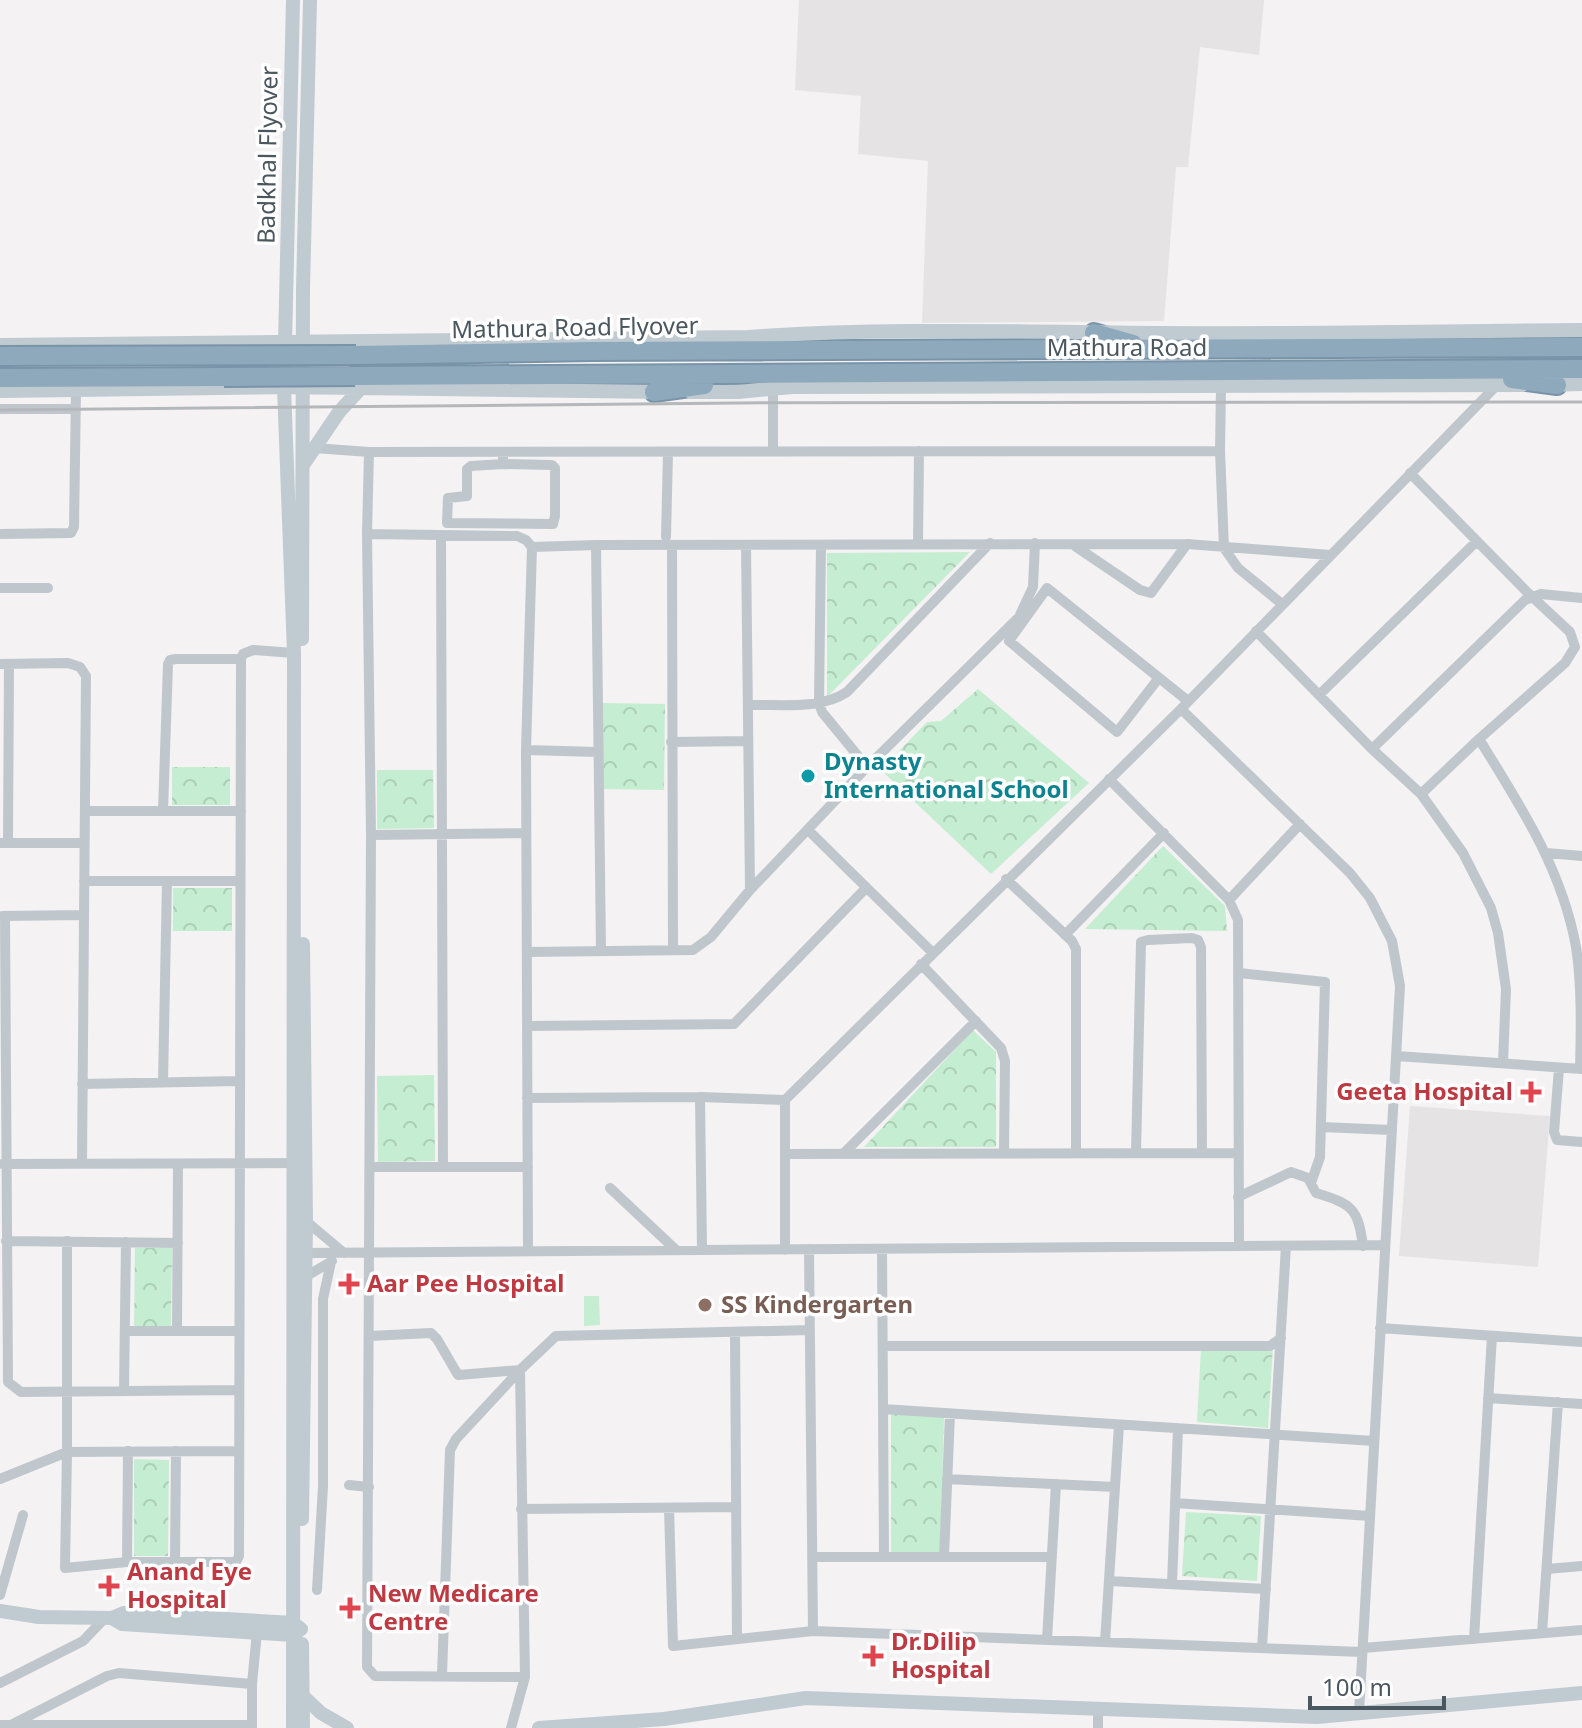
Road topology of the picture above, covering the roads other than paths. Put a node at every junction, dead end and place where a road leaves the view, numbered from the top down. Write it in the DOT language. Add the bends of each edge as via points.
graph roads {
  1 [pos="293,0"];
  2 [pos="310,0"];
  3 [pos="303,309"];
  4 [pos="285,312"];
  5 [pos="1582,330"];
  6 [pos="1094,333"];
  7 [pos="229,341"];
  8 [pos="285,341"];
  9 [pos="304,341"];
  10 [pos="334,341"];
  11 [pos="145,342"];
  12 [pos="0,345"];
  13 [pos="1582,347"];
  14 [pos="1151,350"];
  15 [pos="0,356"];
  16 [pos="1582,369"];
  17 [pos="1452,370"];
  18 [pos="803,374"];
  19 [pos="0,378"];
  20 [pos="1582,384"];
  21 [pos="1497,385"];
  22 [pos="1557,385"];
  23 [pos="1221,386"];
  24 [pos="233,387"];
  25 [pos="284,387"];
  26 [pos="304,388"];
  27 [pos="340,388"];
  28 [pos="361,388"];
  29 [pos="773,388"];
  30 [pos="76,390"];
  31 [pos="0,391"];
  32 [pos="654,392"];
  33 [pos="0,409"];
  34 [pos="76,409"];
  35 [pos="314,448"];
  36 [pos="773,451"];
  37 [pos="919,451"];
  38 [pos="1220,451"];
  39 [pos="369,452"];
  40 [pos="503,452"];
  41 [pos="668,452"];
  42 [pos="503,464"];
  43 [pos="303,465"];
  44 [pos="1410,473"];
  45 [pos="548,525"];
  46 [pos="0,534"];
  47 [pos="367,534"];
  48 [pos="441,535"];
  49 [pos="669,541"];
  50 [pos="1477,541"];
  51 [pos="990,543"];
  52 [pos="1035,543"];
  53 [pos="918,544"];
  54 [pos="1187,544"];
  55 [pos="596,545"];
  56 [pos="746,545"];
  57 [pos="821,545"];
  58 [pos="1074,545"];
  59 [pos="549,546"];
  60 [pos="532,547"];
  61 [pos="1224,548"];
  62 [pos="1330,555"];
  63 [pos="0,588"];
  64 [pos="48,588"];
  65 [pos="1532,596"];
  66 [pos="1582,598"];
  67 [pos="1282,604"];
  68 [pos="1256,631"];
  69 [pos="294,653"];
  70 [pos="241,659"];
  71 [pos="4,664"];
  72 [pos="1158,679"];
  73 [pos="1320,694"];
  74 [pos="819,703"];
  75 [pos="749,705"];
  76 [pos="1184,705"];
  77 [pos="1479,739"];
  78 [pos="748,741"];
  79 [pos="671,742"];
  80 [pos="1372,749"];
  81 [pos="526,750"];
  82 [pos="598,752"];
  83 [pos="867,767"];
  84 [pos="1109,779"];
  85 [pos="4,781"];
  86 [pos="1421,794"];
  87 [pos="85,811"];
  88 [pos="163,811"];
  89 [pos="241,811"];
  90 [pos="1300,824"];
  91 [pos="808,830"];
  92 [pos="442,833"];
  93 [pos="526,833"];
  94 [pos="1164,833"];
  95 [pos="371,835"];
  96 [pos="4,843"];
  97 [pos="84,843"];
  98 [pos="1547,853"];
  99 [pos="1582,856"];
  100 [pos="1006,879"];
  101 [pos="84,881"];
  102 [pos="167,881"];
  103 [pos="240,881"];
  104 [pos="866,888"];
  105 [pos="750,890"];
  106 [pos="1229,900"];
  107 [pos="84,915"];
  108 [pos="3,916"];
  109 [pos="1569,919"];
  110 [pos="1582,920"];
  111 [pos="1065,935"];
  112 [pos="673,950"];
  113 [pos="601,951"];
  114 [pos="527,952"];
  115 [pos="932,952"];
  116 [pos="921,964"];
  117 [pos="1239,973"];
  118 [pos="1581,1000"];
  119 [pos="976,1021"];
  120 [pos="527,1026"];
  121 [pos="1397,1056"];
  122 [pos="1503,1063"];
  123 [pos="1559,1068"];
  124 [pos="1581,1069"];
  125 [pos="239,1081"];
  126 [pos="163,1082"];
  127 [pos="3,1083"];
  128 [pos="82,1084"];
  129 [pos="700,1097"];
  130 [pos="527,1098"];
  131 [pos="785,1100"];
  132 [pos="1321,1127"];
  133 [pos="1392,1130"];
  134 [pos="1582,1142"];
  135 [pos="844,1153"];
  136 [pos="1004,1153"];
  137 [pos="1076,1153"];
  138 [pos="1136,1153"];
  139 [pos="1202,1153"];
  140 [pos="1238,1153"];
  141 [pos="785,1154"];
  142 [pos="299,1162"];
  143 [pos="3,1164"];
  144 [pos="82,1164"];
  145 [pos="178,1164"];
  146 [pos="239,1164"];
  147 [pos="370,1167"];
  148 [pos="443,1167"];
  149 [pos="528,1167"];
  150 [pos="1311,1183"];
  151 [pos="610,1188"];
  152 [pos="1238,1197"];
  153 [pos="306,1221"];
  154 [pos="6,1241"];
  155 [pos="67,1241"];
  156 [pos="126,1242"];
  157 [pos="178,1243"];
  158 [pos="1384,1245"];
  159 [pos="1239,1246"];
  160 [pos="1286,1246"];
  161 [pos="1363,1246"];
  162 [pos="809,1249"];
  163 [pos="882,1249"];
  164 [pos="676,1250"];
  165 [pos="702,1250"];
  166 [pos="785,1250"];
  167 [pos="528,1251"];
  168 [pos="300,1253"];
  169 [pos="344,1253"];
  170 [pos="369,1253"];
  171 [pos="331,1262"];
  172 [pos="305,1277"];
  173 [pos="3,1304"];
  174 [pos="1380,1328"];
  175 [pos="810,1330"];
  176 [pos="125,1331"];
  177 [pos="177,1331"];
  178 [pos="238,1331"];
  179 [pos="735,1332"];
  180 [pos="369,1336"];
  181 [pos="1492,1336"];
  182 [pos="1281,1338"];
  183 [pos="1582,1342"];
  184 [pos="883,1346"];
  185 [pos="520,1370"];
  186 [pos="66,1390"];
  187 [pos="124,1390"];
  188 [pos="237,1390"];
  189 [pos="1488,1398"];
  190 [pos="1558,1402"];
  191 [pos="1582,1404"];
  192 [pos="883,1409"];
  193 [pos="950,1414"];
  194 [pos="1119,1425"];
  195 [pos="1178,1428"];
  196 [pos="1275,1435"];
  197 [pos="1374,1441"];
  198 [pos="128,1451"];
  199 [pos="176,1451"];
  200 [pos="237,1451"];
  201 [pos="67,1452"];
  202 [pos="0,1479"];
  203 [pos="947,1479"];
  204 [pos="1056,1484"];
  205 [pos="349,1485"];
  206 [pos="369,1487"];
  207 [pos="1115,1487"];
  208 [pos="1175,1503"];
  209 [pos="736,1507"];
  210 [pos="669,1508"];
  211 [pos="521,1509"];
  212 [pos="1270,1509"];
  213 [pos="23,1515"];
  214 [pos="1370,1516"];
  215 [pos="813,1557"];
  216 [pos="884,1557"];
  217 [pos="944,1557"];
  218 [pos="1052,1557"];
  219 [pos="127,1562"];
  220 [pos="175,1562"];
  221 [pos="1582,1566"];
  222 [pos="1547,1569"];
  223 [pos="1109,1581"];
  224 [pos="1172,1584"];
  225 [pos="1266,1589"];
  226 [pos="317,1590"];
  227 [pos="0,1595"];
  228 [pos="0,1611"];
  229 [pos="109,1618"];
  230 [pos="295,1629"];
  231 [pos="1582,1630"];
  232 [pos="813,1631"];
  233 [pos="257,1632"];
  234 [pos="1542,1633"];
  235 [pos="737,1637"];
  236 [pos="1474,1639"];
  237 [pos="1047,1640"];
  238 [pos="1105,1642"];
  239 [pos="1262,1648"];
  240 [pos="1362,1650"];
  241 [pos="442,1675"];
  242 [pos="525,1677"];
  243 [pos="0,1683"];
  244 [pos="252,1684"];
  245 [pos="1582,1693"];
  246 [pos="304,1697"];
  247 [pos="1098,1709"];
  248 [pos="1359,1713"];
  249 [pos="4,1726"];
  250 [pos="252,1726"];
  251 [pos="603,1726"];
  252 [pos="302,1727"];
  253 [pos="347,1728"];
  254 [pos="511,1728"];
  255 [pos="539,1728"];
  256 [pos="1098,1728"];
  1 -- 4 [label="main road, Badkhal Flyover"];
  2 -- 3 [label="main road, Badkhal Flyover"];
  3 -- 9 [label="main road, Badkhal Flyover"];
  3 -- 10 [label="main road"];
  4 -- 8 [label="main road, Badkhal Flyover"];
  4 -- 11 [label="main road" via="274,330 263,333 180,333"];
  5 -- 6 [label="main road"];
  6 -- 10 [label="main road" via="889,330 748,337"];
  6 -- 14 [label="highway"];
  7 -- 8 [label="main road"];
  7 -- 11 [label="main road"];
  7 -- 24 [label="main road" via="239,349 242,364 240,381"];
  8 -- 9 [label="main road"];
  8 -- 25 [label="main road, Badkhal Flyover"];
  9 -- 10 [label="main road"];
  9 -- 26 [label="main road, Badkhal Flyover"];
  10 -- 27 [label="main road" via="332,373"];
  11 -- 12 [label="main road"];
  13 -- 14 [label="highway, Mathura Road"];
  14 -- 15 [label="highway, Mathura Road Flyover, bridge"];
  16 -- 17 [label="highway"];
  17 -- 18 [label="highway, Mathura Road"];
  17 -- 22 [label="highway"];
  18 -- 19 [label="highway, Mathura Road Flyover, bridge"];
  18 -- 32 [label="highway"];
  20 -- 22 [label="main road"];
  21 -- 22 [label="main road"];
  21 -- 23 [label="main road"];
  21 -- 44 [label="street"];
  23 -- 29 [label="main road"];
  23 -- 38 [label="street"];
  24 -- 25 [label="main road"];
  24 -- 30 [label="main road"];
  25 -- 26 [label="main road"];
  25 -- 69 [label="main road, Badkhal Flyover"];
  26 -- 27 [label="main road"];
  26 -- 43 [label="main road, Badkhal Flyover"];
  27 -- 28 [label="main road"];
  28 -- 32 [label="main road"];
  28 -- 35 [label="main road"];
  29 -- 32 [label="main road"];
  29 -- 36 [label="street"];
  30 -- 31 [label="main road"];
  30 -- 34 [label="street"];
  33 -- 34 [label="street"];
  34 -- 46 [label="street" via="71,533"];
  35 -- 39 [label="street"];
  35 -- 43 [label="main road"];
  36 -- 37 [label="street"];
  36 -- 41 [label="street"];
  37 -- 38 [label="street"];
  37 -- 53 [label="street"];
  38 -- 61 [label="street"];
  39 -- 40 [label="street"];
  39 -- 47 [label="street"];
  40 -- 41 [label="street"];
  40 -- 42 [label="street"];
  41 -- 49 [label="street"];
  42 -- 45 [label="street" via="555,468 555,516"];
  42 -- 45 [label="street" via="467,469 467,496 448,498 447,523"];
  43 -- 142 [label="main road, Badkhal Flyover"];
  44 -- 50 [label="street"];
  44 -- 62 [label="street"];
  45 -- 59 [label="street"];
  47 -- 48 [label="street"];
  47 -- 95 [label="street"];
  48 -- 60 [label="street" via="517,536"];
  48 -- 92 [label="street"];
  49 -- 55 [label="street"];
  49 -- 56 [label="street"];
  49 -- 79 [label="street"];
  50 -- 65 [label="street"];
  50 -- 73 [label="street"];
  51 -- 52 [label="street"];
  51 -- 53 [label="street"];
  51 -- 74 [label="street" via="847,692"];
  52 -- 58 [label="street"];
  52 -- 83 [label="street" via="1033,587 1019,617"];
  53 -- 57 [label="street"];
  54 -- 58 [label="street"];
  54 -- 58 [label="street" via="1151,593"];
  54 -- 61 [label="street"];
  55 -- 59 [label="street"];
  55 -- 82 [label="street"];
  56 -- 57 [label="street"];
  56 -- 75 [label="street"];
  57 -- 74 [label="street"];
  59 -- 60 [label="street"];
  60 -- 81 [label="street"];
  61 -- 62 [label="street"];
  61 -- 67 [label="street" via="1238,568"];
  62 -- 67 [label="street"];
  63 -- 64 [label="street"];
  65 -- 66 [label="street"];
  65 -- 77 [label="street" via="1570,632 1575,647 1565,663"];
  65 -- 80 [label="street"];
  67 -- 68 [label="street"];
  68 -- 73 [label="street"];
  68 -- 76 [label="street"];
  69 -- 70 [label="street" via="253,650"];
  69 -- 142 [label="main road, Badkhal Flyover"];
  70 -- 88 [label="street" via="170,660"];
  70 -- 89 [label="street"];
  71 -- 85 [label="street"];
  71 -- 87 [label="street" via="68,663 86,676"];
  72 -- 72 [label="street" via="1047,588 1009,641 1117,732"];
  72 -- 76 [label="street"];
  73 -- 80 [label="street"];
  74 -- 75 [label="street"];
  74 -- 83 [label="street"];
  75 -- 78 [label="street"];
  76 -- 84 [label="street"];
  76 -- 90 [label="street"];
  77 -- 86 [label="street"];
  77 -- 98 [label="street"];
  78 -- 79 [label="street"];
  78 -- 105 [label="street"];
  79 -- 112 [label="street"];
  80 -- 86 [label="street"];
  81 -- 82 [label="street"];
  81 -- 93 [label="street"];
  82 -- 113 [label="street"];
  83 -- 91 [label="street"];
  84 -- 94 [label="street"];
  84 -- 100 [label="street"];
  85 -- 96 [label="street"];
  86 -- 122 [label="street" via="1463,853 1491,908 1506,989"];
  87 -- 88 [label="street"];
  87 -- 97 [label="street"];
  88 -- 89 [label="street"];
  89 -- 103 [label="street"];
  90 -- 106 [label="street"];
  90 -- 121 [label="street" via="1370,898 1392,941 1400,986"];
  91 -- 104 [label="street"];
  91 -- 105 [label="street"];
  92 -- 93 [label="street"];
  92 -- 95 [label="street"];
  92 -- 148 [label="street"];
  93 -- 114 [label="street"];
  94 -- 106 [label="street"];
  94 -- 111 [label="street"];
  95 -- 147 [label="street"];
  96 -- 97 [label="street"];
  97 -- 101 [label="street"];
  98 -- 99 [label="street"];
  98 -- 109 [label="street"];
  100 -- 111 [label="street"];
  100 -- 115 [label="street"];
  101 -- 102 [label="street"];
  101 -- 107 [label="street"];
  102 -- 103 [label="street"];
  102 -- 126 [label="street"];
  103 -- 125 [label="street"];
  104 -- 115 [label="street"];
  104 -- 120 [label="street" via="734,1024"];
  105 -- 112 [label="street" via="711,937 693,950"];
  106 -- 117 [label="street" via="1238,920"];
  107 -- 108 [label="street"];
  107 -- 128 [label="street"];
  108 -- 127 [label="street"];
  109 -- 110 [label="street"];
  109 -- 118 [label="street"];
  111 -- 137 [label="street" via="1078,961"];
  112 -- 113 [label="street"];
  113 -- 114 [label="street"];
  114 -- 120 [label="street"];
  115 -- 116 [label="street"];
  116 -- 119 [label="street"];
  116 -- 131 [label="street"];
  117 -- 132 [label="street" via="1325,982"];
  117 -- 140 [label="street"];
  118 -- 124 [label="street"];
  119 -- 135 [label="street"];
  119 -- 136 [label="street" via="1001,1048 1005,1061"];
  120 -- 130 [label="street"];
  121 -- 122 [label="street"];
  121 -- 133 [label="street"];
  122 -- 123 [label="street"];
  123 -- 124 [label="street"];
  123 -- 134 [label="street" via="1554,1132 1557,1140"];
  125 -- 126 [label="street"];
  125 -- 146 [label="street"];
  126 -- 128 [label="street"];
  127 -- 143 [label="street"];
  128 -- 144 [label="street"];
  129 -- 130 [label="street"];
  129 -- 131 [label="street"];
  129 -- 165 [label="street"];
  130 -- 149 [label="street"];
  131 -- 141 [label="street"];
  132 -- 133 [label="street"];
  132 -- 150 [label="street" via="1320,1157"];
  133 -- 158 [label="street"];
  135 -- 136 [label="street"];
  135 -- 141 [label="street"];
  136 -- 137 [label="street"];
  137 -- 138 [label="street"];
  138 -- 139 [label="street"];
  138 -- 139 [label="street" via="1141,942 1192,938 1201,947"];
  139 -- 140 [label="street"];
  140 -- 152 [label="street"];
  141 -- 166 [label="street"];
  142 -- 146 [label="street"];
  142 -- 153 [label="main road"];
  142 -- 168 [label="main road"];
  143 -- 144 [label="street"];
  143 -- 154 [label="street"];
  144 -- 145 [label="street"];
  145 -- 146 [label="street"];
  145 -- 157 [label="street"];
  146 -- 178 [label="street"];
  147 -- 148 [label="street"];
  147 -- 170 [label="street"];
  148 -- 149 [label="street"];
  149 -- 167 [label="street"];
  150 -- 152 [label="street" via="1291,1172"];
  150 -- 161 [label="street" via="1316,1193 1351,1209 1359,1219"];
  151 -- 164 [label="street"];
  152 -- 159 [label="street"];
  153 -- 168 [label="main road"];
  153 -- 169 [label="street"];
  154 -- 155 [label="street"];
  154 -- 173 [label="street"];
  155 -- 156 [label="street"];
  155 -- 186 [label="street"];
  156 -- 157 [label="street"];
  156 -- 176 [label="street"];
  157 -- 177 [label="street"];
  158 -- 161 [label="street"];
  158 -- 174 [label="street"];
  159 -- 160 [label="street"];
  159 -- 163 [label="street"];
  160 -- 161 [label="street"];
  160 -- 182 [label="street"];
  162 -- 163 [label="street"];
  162 -- 166 [label="street"];
  162 -- 175 [label="street"];
  163 -- 184 [label="street"];
  164 -- 165 [label="street"];
  164 -- 167 [label="street"];
  165 -- 166 [label="street"];
  167 -- 170 [label="street"];
  168 -- 169 [label="street"];
  168 -- 172 [label="main road"];
  168 -- 230 [label="main road"];
  169 -- 170 [label="street"];
  169 -- 171 [label="street"];
  170 -- 180 [label="street"];
  171 -- 172 [label="street"];
  171 -- 226 [label="street" via="323,1299"];
  172 -- 230 [label="main road"];
  173 -- 186 [label="street" via="8,1382 21,1392"];
  174 -- 181 [label="street"];
  174 -- 197 [label="street"];
  175 -- 179 [label="street"];
  175 -- 215 [label="street"];
  176 -- 177 [label="street"];
  176 -- 187 [label="street"];
  177 -- 178 [label="street"];
  178 -- 188 [label="street"];
  179 -- 185 [label="street" via="556,1336"];
  179 -- 209 [label="street"];
  180 -- 185 [label="street" via="431,1333 458,1375"];
  180 -- 206 [label="street"];
  181 -- 183 [label="street"];
  181 -- 189 [label="street"];
  182 -- 184 [label="street" via="1270,1346"];
  182 -- 196 [label="street"];
  184 -- 192 [label="street"];
  185 -- 211 [label="street"];
  185 -- 241 [label="street" via="450,1450"];
  186 -- 187 [label="street"];
  186 -- 201 [label="street"];
  187 -- 188 [label="street"];
  188 -- 200 [label="street"];
  189 -- 190 [label="street"];
  189 -- 236 [label="street"];
  190 -- 191 [label="street"];
  190 -- 222 [label="street"];
  192 -- 193 [label="street"];
  192 -- 216 [label="street"];
  193 -- 194 [label="street"];
  193 -- 203 [label="street"];
  194 -- 195 [label="street"];
  194 -- 207 [label="street"];
  195 -- 196 [label="street"];
  195 -- 208 [label="street"];
  196 -- 197 [label="street"];
  196 -- 212 [label="street"];
  197 -- 214 [label="street"];
  198 -- 199 [label="street"];
  198 -- 201 [label="street"];
  198 -- 219 [label="street"];
  199 -- 200 [label="street"];
  199 -- 220 [label="street"];
  200 -- 220 [label="street" via="236,1562"];
  201 -- 202 [label="street"];
  201 -- 219 [label="street" via="65,1568"];
  203 -- 204 [label="street"];
  203 -- 217 [label="street"];
  204 -- 207 [label="street"];
  204 -- 218 [label="street"];
  205 -- 206 [label="street"];
  206 -- 241 [label="street" via="367,1667 375,1676"];
  207 -- 223 [label="street"];
  208 -- 212 [label="street"];
  208 -- 224 [label="street"];
  209 -- 210 [label="street"];
  209 -- 235 [label="street"];
  210 -- 211 [label="street"];
  210 -- 235 [label="street" via="673,1646"];
  211 -- 242 [label="street"];
  212 -- 214 [label="street"];
  212 -- 225 [label="street"];
  213 -- 227 [label="street"];
  214 -- 240 [label="street"];
  215 -- 216 [label="street"];
  215 -- 232 [label="street"];
  216 -- 217 [label="street"];
  217 -- 218 [label="street"];
  218 -- 237 [label="street"];
  219 -- 220 [label="street"];
  221 -- 222 [label="street"];
  222 -- 234 [label="street"];
  223 -- 224 [label="street"];
  223 -- 238 [label="street"];
  224 -- 225 [label="street"];
  225 -- 239 [label="street"];
  228 -- 229 [label="main road"];
  229 -- 230 [label="main road" via="124,1613"];
  229 -- 233 [label="main road" via="122,1624"];
  229 -- 243 [label="street" via="83,1641"];
  230 -- 233 [label="main road"];
  230 -- 246 [label="main road"];
  230 -- 252 [label="main road"];
  231 -- 234 [label="street"];
  232 -- 235 [label="street"];
  232 -- 237 [label="street"];
  233 -- 244 [label="street"];
  234 -- 236 [label="street"];
  236 -- 240 [label="street"];
  237 -- 238 [label="street"];
  238 -- 239 [label="street"];
  239 -- 240 [label="street"];
  240 -- 248 [label="street"];
  241 -- 242 [label="street"];
  242 -- 254 [label="street"];
  244 -- 249 [label="street" via="119,1673"];
  244 -- 250 [label="street"];
  245 -- 248 [label="main road"];
  246 -- 252 [label="main road"];
  246 -- 253 [label="main road"];
  247 -- 248 [label="main road" via="1317,1717"];
  247 -- 251 [label="main road" via="806,1698"];
  247 -- 256 [label="street"];
  249 -- 250 [label="street"];
  251 -- 255 [label="main road"];
}
